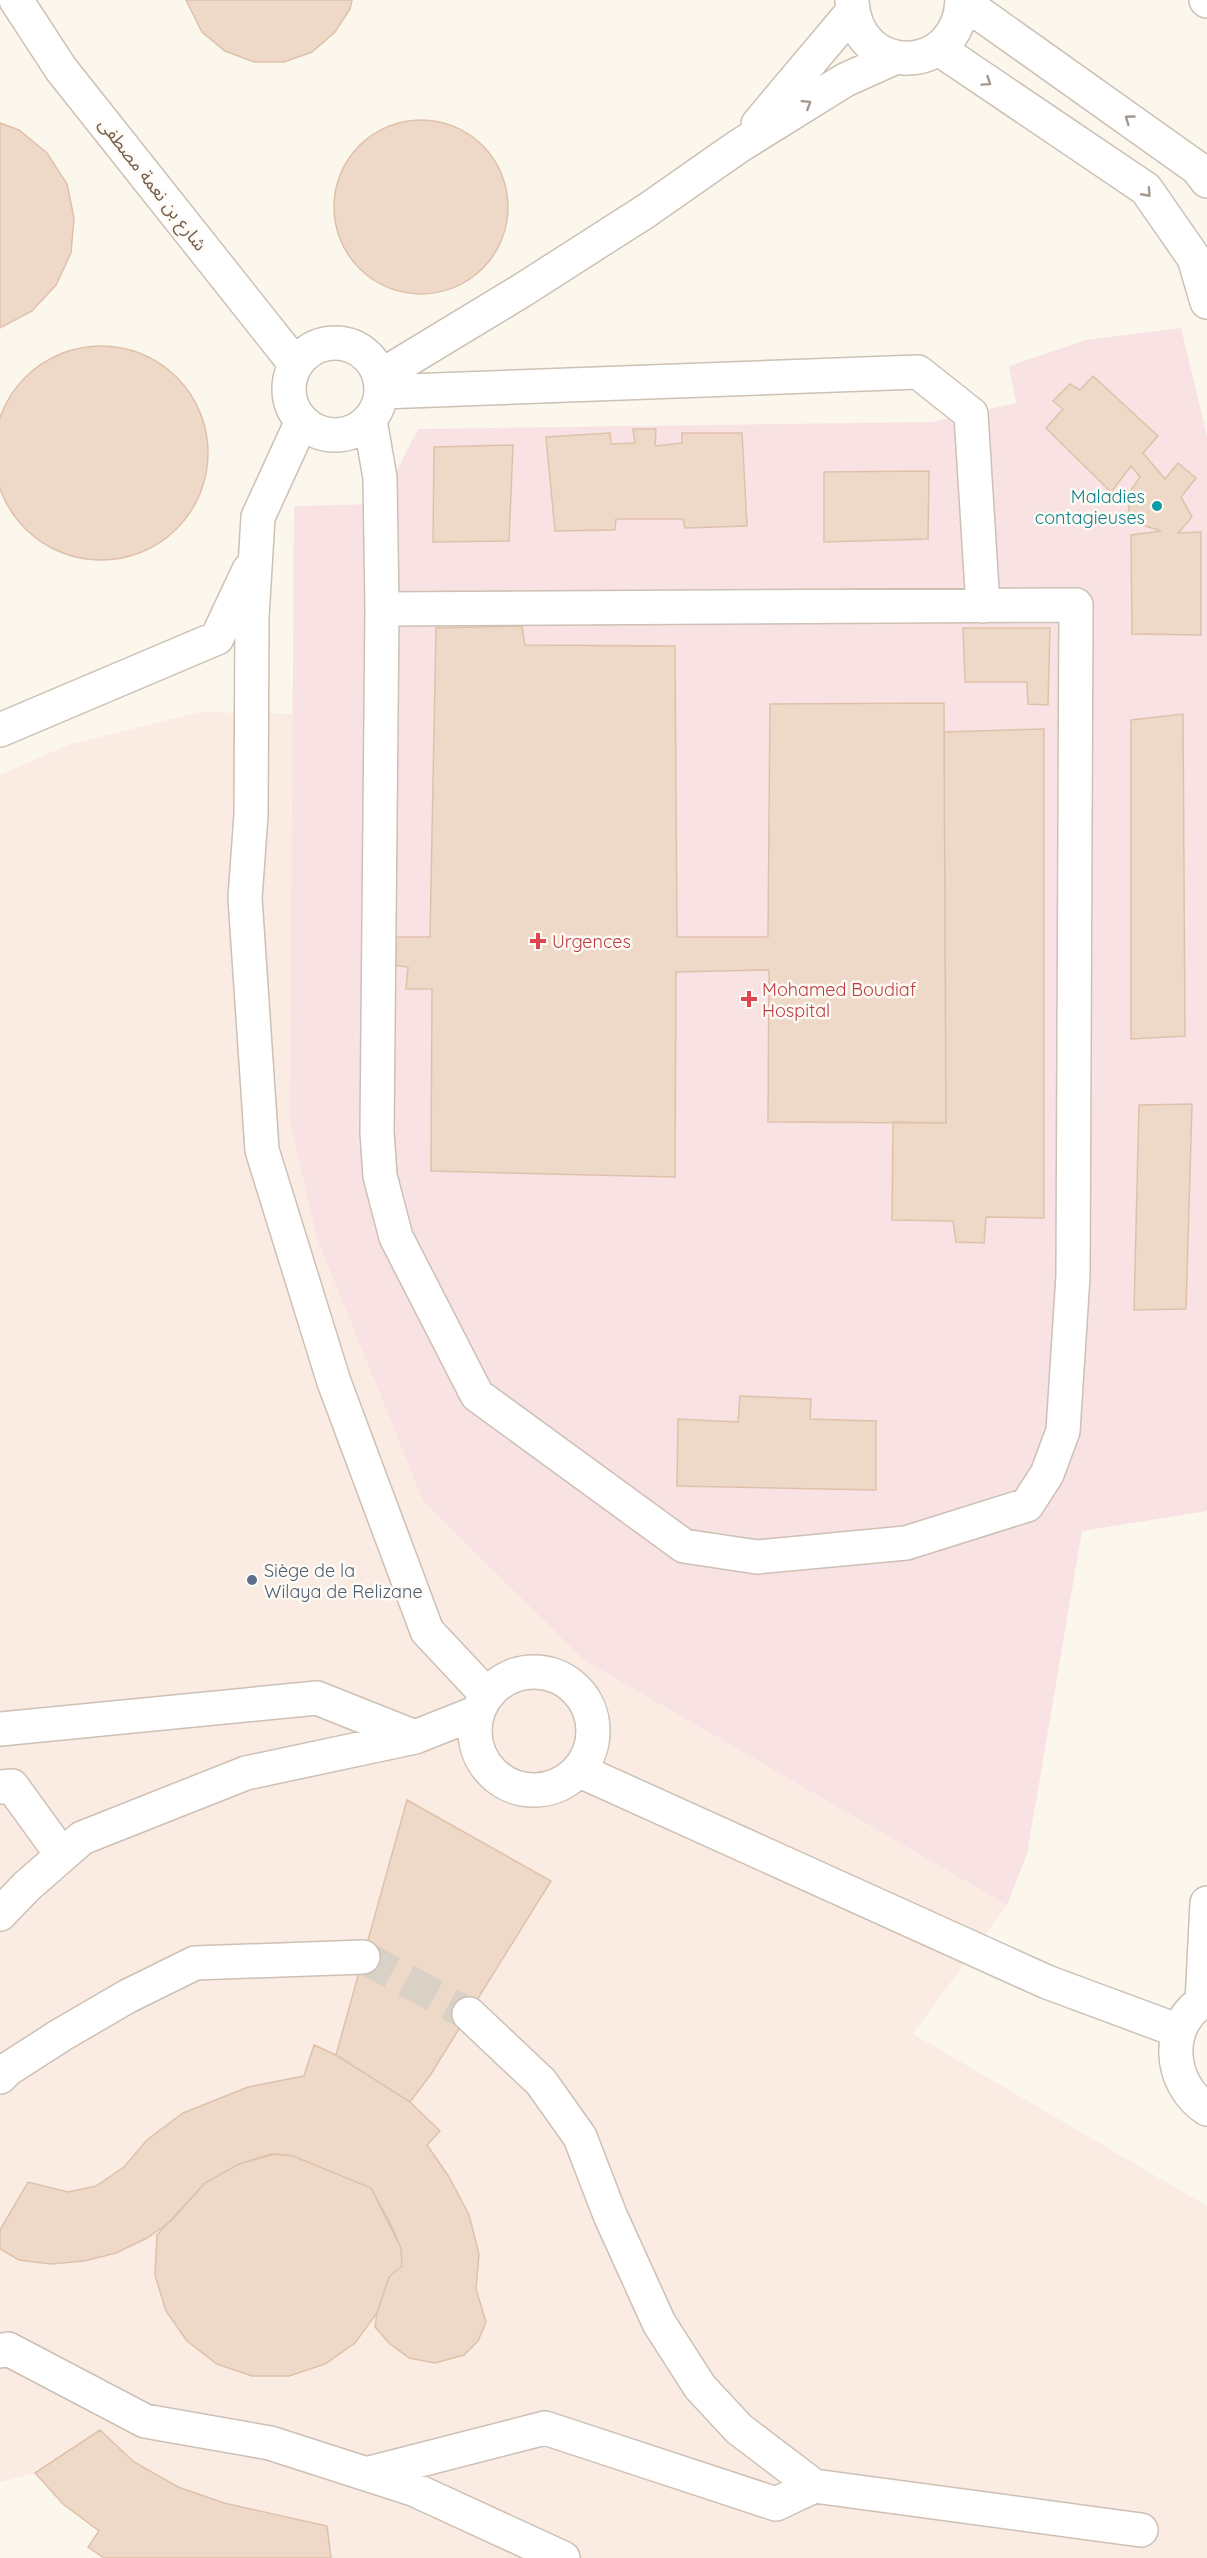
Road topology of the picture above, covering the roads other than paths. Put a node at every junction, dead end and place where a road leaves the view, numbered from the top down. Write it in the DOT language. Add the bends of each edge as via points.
graph roads {
  1 [pos="16,0"];
  2 [pos="962,1"];
  3 [pos="852,5"];
  4 [pos="939,49"];
  5 [pos="896,57"];
  6 [pos="739,146"];
  7 [pos="1207,181"];
  8 [pos="1207,302"];
  9 [pos="296,365"];
  10 [pos="377,396"];
  11 [pos="302,421"];
  12 [pos="256,555"];
  13 [pos="983,606"];
  14 [pos="382,609"];
  15 [pos="0,730"];
  16 [pos="483,1704"];
  17 [pos="0,1729"];
  18 [pos="415,1737"];
  19 [pos="578,1770"];
  20 [pos="4,1779"];
  21 [pos="62,1855"];
  22 [pos="1207,1903"];
  23 [pos="0,1914"];
  24 [pos="363,1957"];
  25 [pos="1204,2001"];
  26 [pos="469,2014"];
  27 [pos="1179,2031"];
  28 [pos="0,2077"];
  29 [pos="1207,2109"];
  30 [pos="0,2351"];
  31 [pos="366,2474"];
  32 [pos="814,2486"];
  33 [pos="1141,2530"];
  34 [pos="562,2558"];
  1 -- 9 [label="street, شارع بن نعمة مصطفى" via="61,69"];
  2 -- 4 [label="street" via="960,20"];
  7 -- 2 [label="street, one-way" via="1197,168"];
  3 -- 5 [label="street" via="860,32 872,46"];
  3 -- 6 [label="street"];
  4 -- 5 [label="street" via="923,57"];
  4 -- 8 [label="street, one-way" via="1146,189 1194,258"];
  6 -- 5 [label="street, one-way" via="845,80"];
  6 -- 10 [label="street" via="521,291"];
  9 -- 10 [label="street" via="319,346 349,345 373,363"];
  9 -- 11 [label="street" via="289,394"];
  10 -- 11 [label="street" via="358,430 343,435 328,435"];
  10 -- 13 [label="street" via="918,372 971,414"];
  10 -- 14 [label="street"];
  11 -- 12 [label="street" via="258,517"];
  12 -- 15 [label="street" via="217,638"];
  12 -- 16 [label="street" via="251,815 245,898 262,1150 334,1382 427,1631"];
  13 -- 14 [label="street"];
  13 -- 14 [label="street" via="1076,605 1073,1276 1063,1431 1047,1474 1026,1505 906,1543 757,1557 684,1546 477,1395 396,1237 380,1176 377,1132"];
  16 -- 18 [label="street"];
  16 -- 19 [label="street" via="476,1732 479,1752 489,1769 505,1782 524,1789 544,1789 563,1783"];
  16 -- 19 [label="street" via="501,1682 517,1674 536,1671 571,1684 584,1698 592,1716 589,1753"];
  17 -- 18 [label="street" via="317,1698"];
  18 -- 21 [label="street" via="246,1773 82,1838"];
  19 -- 27 [label="street" via="1047,1982"];
  20 -- 21 [label="street"];
  21 -- 23 [label="street"];
  22 -- 25 [label="street"];
  24 -- 28 [label="street" via="195,1963 61,2035"];
  25 -- 27 [label="street" via="1188,2015"];
  26 -- 32 [label="street" via="541,2082 580,2137 659,2323 700,2386 739,2429"];
  27 -- 29 [label="street" via="1175,2050 1177,2070 1184,2088"];
  30 -- 31 [label="street" via="8,2349 145,2421 270,2443"];
  31 -- 32 [label="street" via="545,2428 776,2504"];
  31 -- 34 [label="street" via="413,2489"];
  32 -- 33 [label="street"];
}
